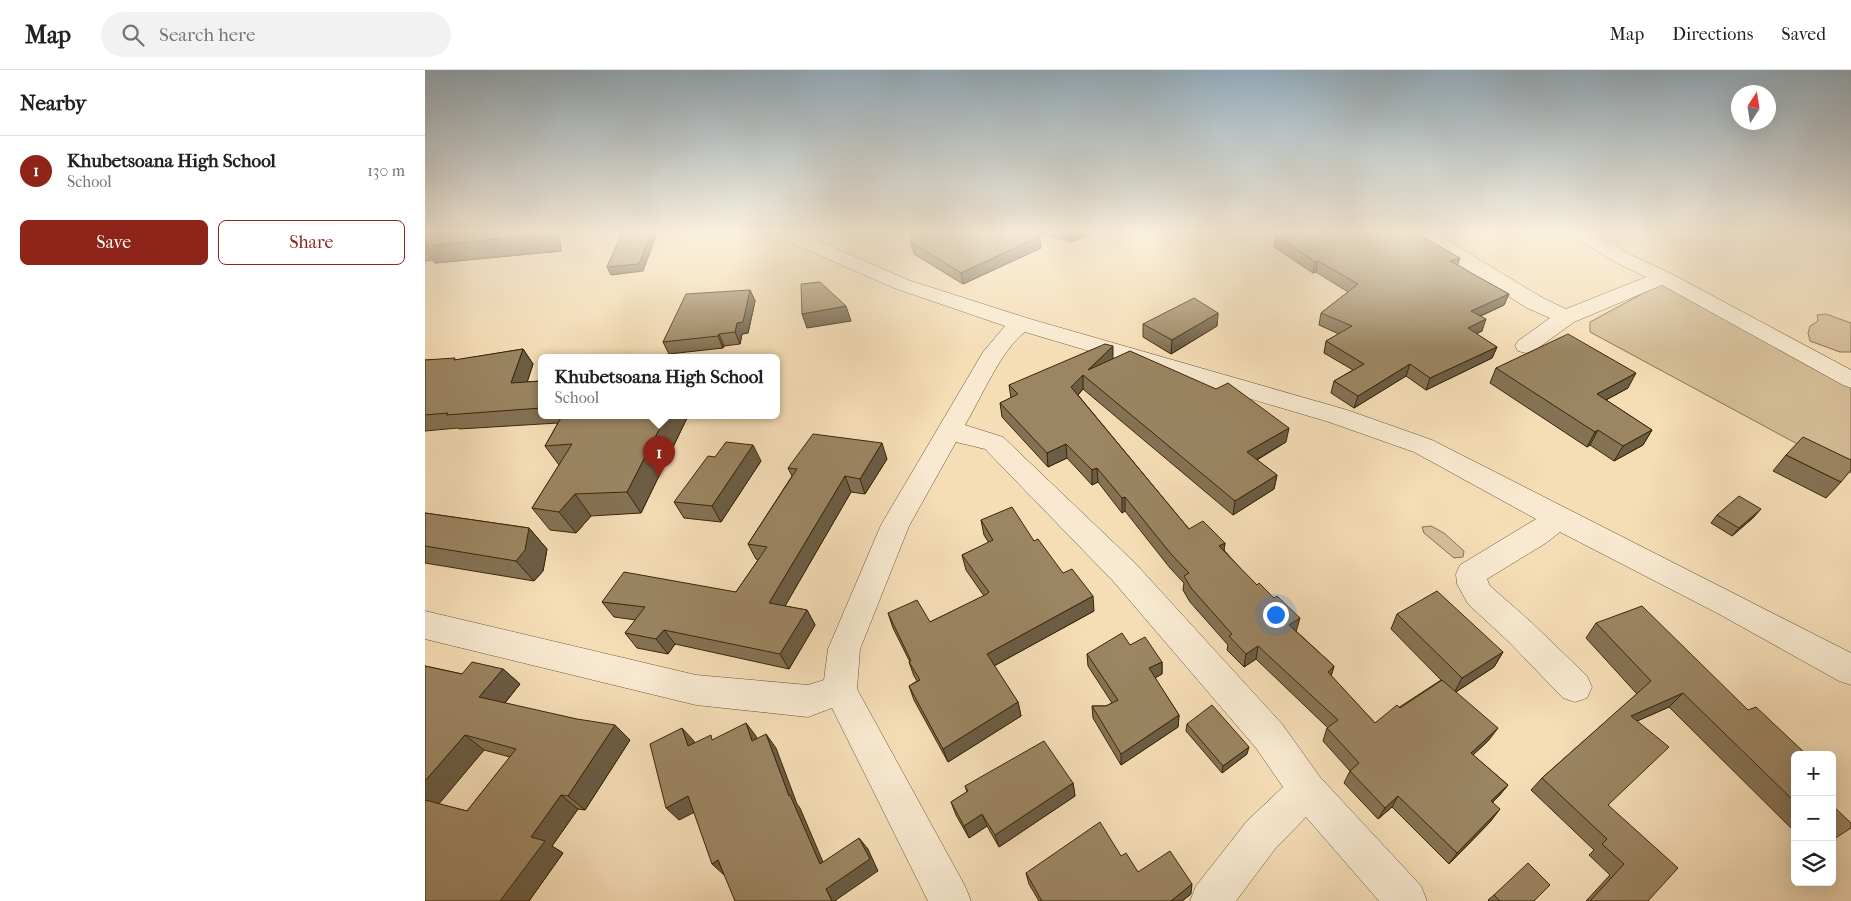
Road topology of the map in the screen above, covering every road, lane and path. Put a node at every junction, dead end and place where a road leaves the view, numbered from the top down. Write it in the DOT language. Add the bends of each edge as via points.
graph roads {
  1 [pos="873,272"];
  2 [pos="1485,272"];
  3 [pos="1652,272"];
  4 [pos="1663,277"];
  5 [pos="1566,317"];
  6 [pos="1022,324"];
  7 [pos="1526,346"];
  8 [pos="1851,380"];
  9 [pos="948,432"];
  10 [pos="1558,518"];
  11 [pos="425,625"];
  12 [pos="1851,670"];
  13 [pos="1575,687"];
  14 [pos="840,690"];
  15 [pos="1307,790"];
  16 [pos="950,901"];
  17 [pos="1211,901"];
  18 [pos="1406,901"];
  1 -- 6 [label="street"];
  2 -- 5 [label="street" via="1535,303"];
  3 -- 4 [label="street"];
  4 -- 5 [label="street"];
  4 -- 8 [label="street"];
  5 -- 7 [label="street"];
  6 -- 9 [label="street" via="995,352"];
  6 -- 10 [label="street" via="1338,416 1423,446"];
  9 -- 14 [label="street" via="895,525 844,649"];
  9 -- 15 [label="street" via="994,443 1124,572 1269,736"];
  10 -- 12 [label="street"];
  10 -- 13 [label="street" via="1471,574 1472,584"];
  11 -- 14 [label="street" via="696,690 808,701"];
  14 -- 16 [label="street"];
  15 -- 17 [label="street" via="1261,835"];
  15 -- 18 [label="street"];
}
